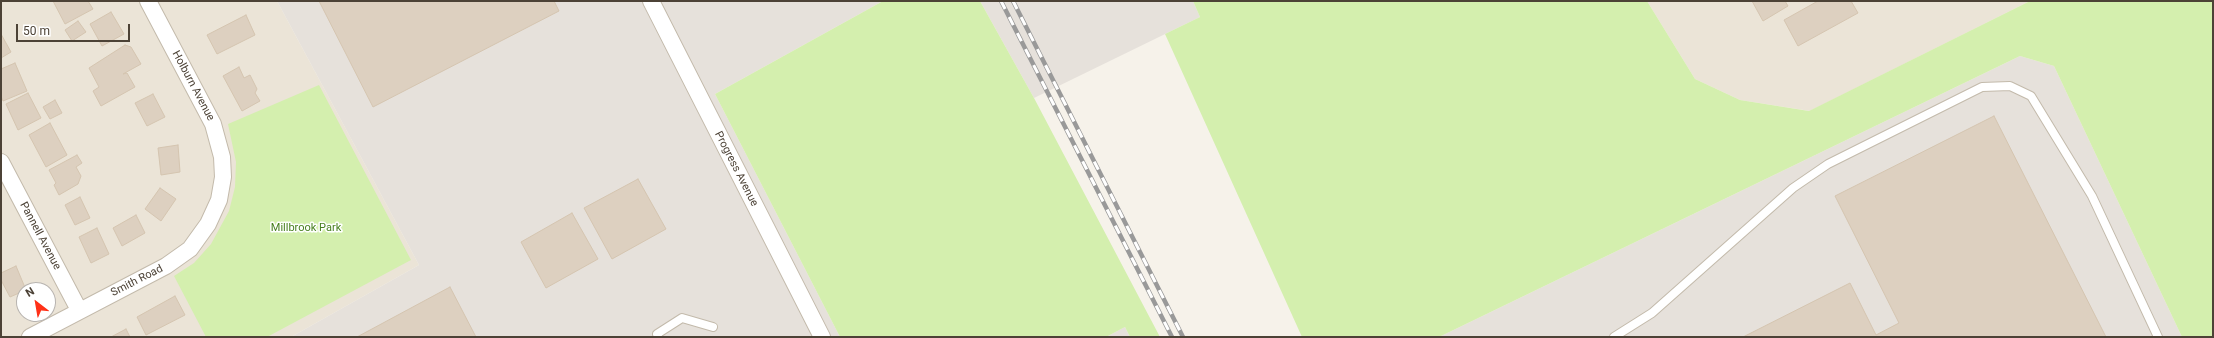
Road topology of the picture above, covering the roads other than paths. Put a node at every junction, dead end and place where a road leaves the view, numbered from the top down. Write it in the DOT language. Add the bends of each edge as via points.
graph roads {
  1 [pos="148,1"];
  2 [pos="651,1"];
  3 [pos="1,162"];
  4 [pos="219,200"];
  5 [pos="79,310"];
  6 [pos="714,327"];
  7 [pos="30,337"];
  8 [pos="658,337"];
  9 [pos="822,337"];
  10 [pos="1614,337"];
  11 [pos="2158,337"];
  1 -- 4 [label="street, Holburn Avenue" via="214,124 222,157 223,177"];
  2 -- 9 [label="street, Progress Avenue"];
  3 -- 5 [label="street, Pannell Avenue"];
  4 -- 5 [label="street, Smith Road" via="208,224 190,249 166,266"];
  5 -- 7 [label="street, Smith Road"];
  6 -- 8 [label="lane" via="682,318 657,334"];
  10 -- 11 [label="lane" via="1652,313 1793,188 1828,164 1982,87 2010,86 2032,96 2092,196"];
}
